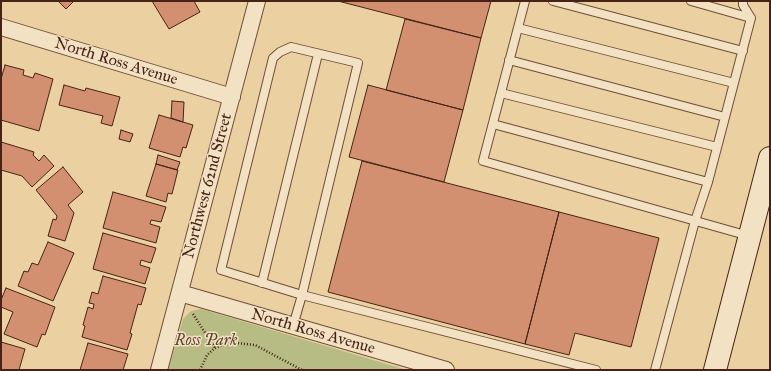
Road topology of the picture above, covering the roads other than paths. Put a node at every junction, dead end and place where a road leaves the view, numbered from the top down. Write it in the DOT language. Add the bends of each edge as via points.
graph roads {
  1 [pos="257,1"];
  2 [pos="525,1"];
  3 [pos="553,1"];
  4 [pos="691,1"];
  5 [pos="743,1"];
  6 [pos="751,18"];
  7 [pos="1,27"];
  8 [pos="518,28"];
  9 [pos="743,51"];
  10 [pos="318,54"];
  11 [pos="510,60"];
  12 [pos="734,83"];
  13 [pos="501,93"];
  14 [pos="232,97"];
  15 [pos="725,116"];
  16 [pos="493,124"];
  17 [pos="717,147"];
  18 [pos="770,158"];
  19 [pos="708,182"];
  20 [pos="695,221"];
  21 [pos="750,236"];
  22 [pos="262,283"];
  23 [pos="180,293"];
  24 [pos="302,294"];
  25 [pos="293,326"];
  26 [pos="158,370"];
  27 [pos="446,370"];
  28 [pos="596,370"];
  29 [pos="655,370"];
  30 [pos="715,370"];
  1 -- 14 [label="street, Northwest 62nd Street"];
  2 -- 8 [label="lane"];
  3 -- 9 [label="lane"];
  4 -- 6 [label="lane"];
  5 -- 6 [label="lane"];
  6 -- 9 [label="lane"];
  7 -- 14 [label="street, North Ross Avenue"];
  8 -- 11 [label="lane"];
  8 -- 12 [label="lane"];
  9 -- 12 [label="lane"];
  10 -- 22 [label="lane"];
  10 -- 22 [label="lane" via="291,47 273,58 220,270"];
  10 -- 24 [label="lane" via="358,63"];
  11 -- 13 [label="lane"];
  11 -- 15 [label="lane"];
  12 -- 15 [label="lane"];
  13 -- 16 [label="lane"];
  13 -- 17 [label="lane"];
  14 -- 23 [label="street, Northwest 62nd Street"];
  15 -- 17 [label="lane"];
  16 -- 19 [label="lane"];
  16 -- 20 [label="lane" via="483,161"];
  17 -- 19 [label="lane"];
  18 -- 21 [label="main road"];
  19 -- 20 [label="lane"];
  20 -- 21 [label="lane"];
  20 -- 29 [label="lane"];
  21 -- 30 [label="main road"];
  22 -- 24 [label="lane"];
  23 -- 25 [label="street, North Ross Avenue"];
  23 -- 26 [label="street, Northwest 62nd Street"];
  24 -- 25 [label="lane"];
  24 -- 28 [label="lane"];
  25 -- 27 [label="street, North Ross Avenue"];
}
